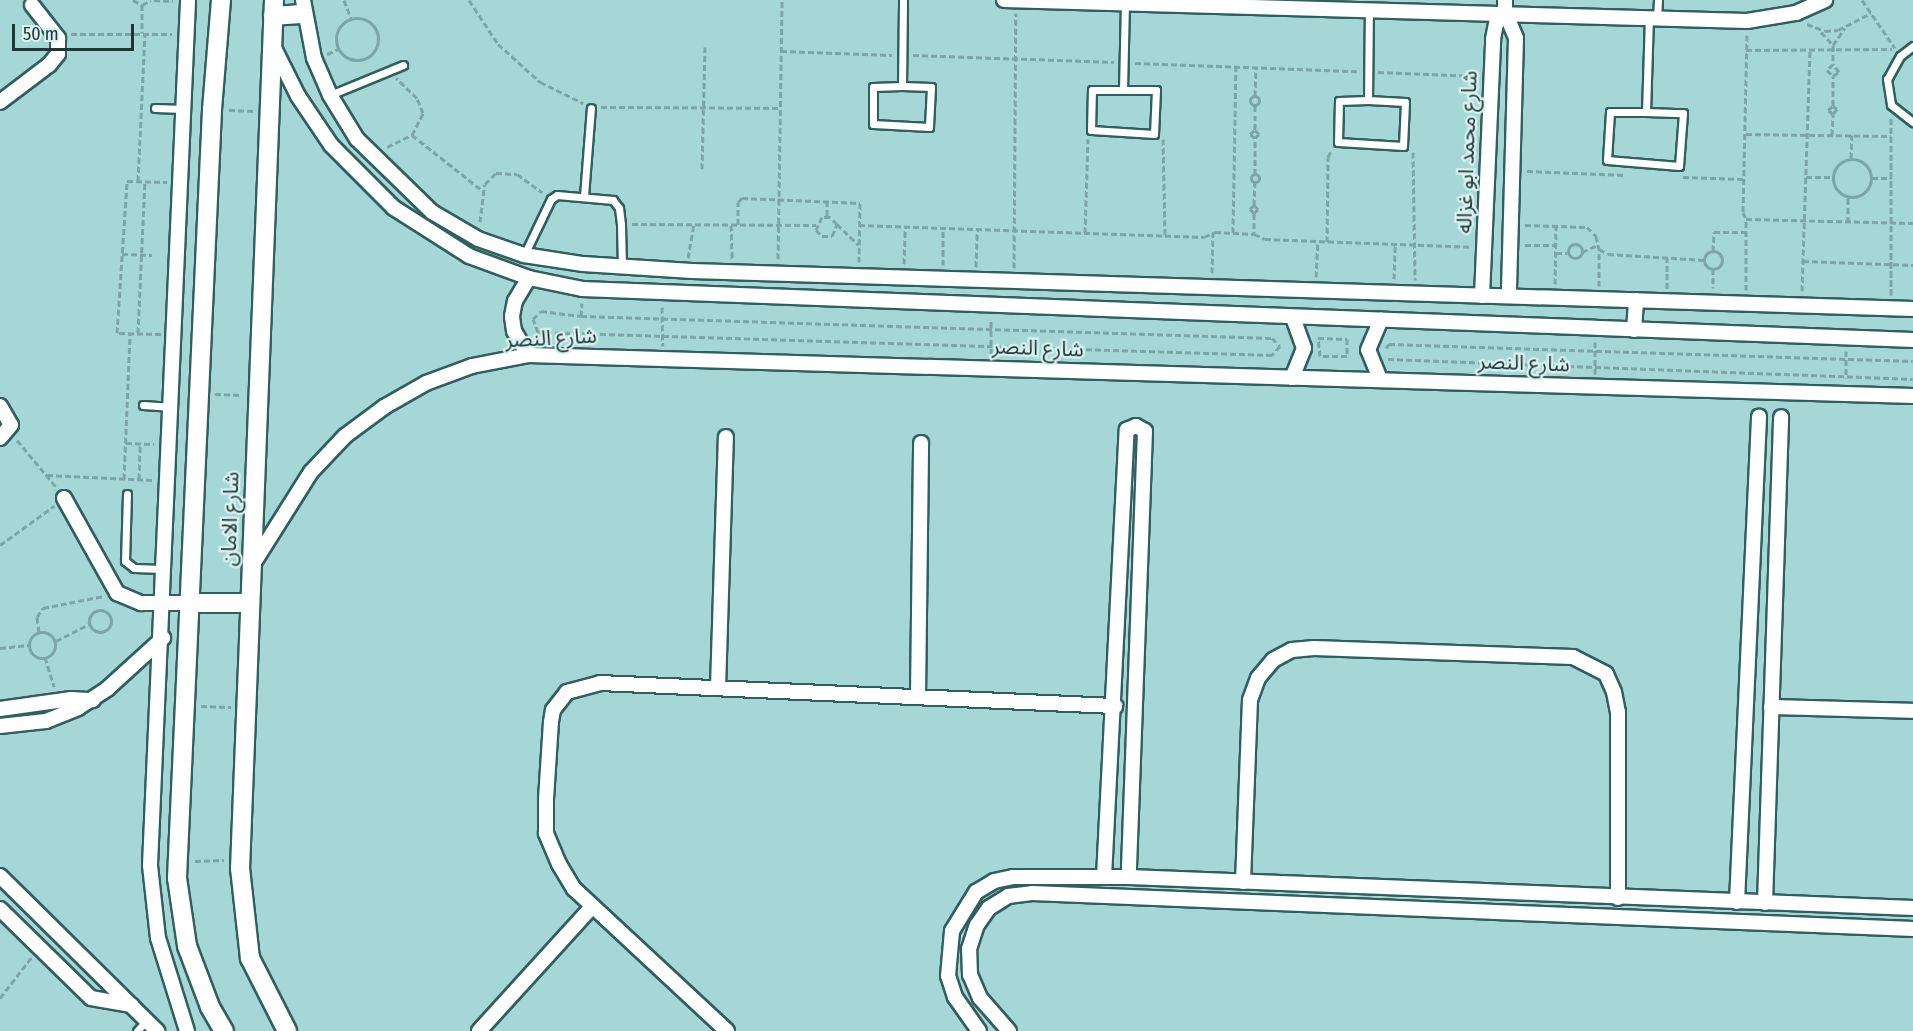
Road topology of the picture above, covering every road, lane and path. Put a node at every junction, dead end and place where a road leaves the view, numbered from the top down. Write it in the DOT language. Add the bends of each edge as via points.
graph roads {
  1 [pos="133,0"];
  2 [pos="152,0"];
  3 [pos="221,0"];
  4 [pos="344,0"];
  5 [pos="469,0"];
  6 [pos="782,0"];
  7 [pos="903,0"];
  8 [pos="1007,0"];
  9 [pos="1016,0"];
  10 [pos="1658,0"];
  11 [pos="1825,0"];
  12 [pos="1863,0"];
  13 [pos="188,1"];
  14 [pos="1132,2"];
  15 [pos="33,5"];
  16 [pos="142,5"];
  17 [pos="1505,6"];
  18 [pos="303,7"];
  19 [pos="1372,7"];
  20 [pos="273,8"];
  21 [pos="1796,13"];
  22 [pos="1871,13"];
  23 [pos="351,19"];
  24 [pos="1653,19"];
  25 [pos="1747,21"];
  26 [pos="1845,28"];
  27 [pos="1819,30"];
  28 [pos="56,34"];
  29 [pos="143,34"];
  30 [pos="186,34"];
  31 [pos="272,44"];
  32 [pos="1913,46"];
  33 [pos="705,47"];
  34 [pos="1833,47"];
  35 [pos="1810,49"];
  36 [pos="1896,49"];
  37 [pos="1746,50"];
  38 [pos="1900,56"];
  39 [pos="1833,64"];
  40 [pos="403,65"];
  41 [pos="1236,67"];
  42 [pos="1256,67"];
  43 [pos="388,71"];
  44 [pos="1833,76"];
  45 [pos="902,86"];
  46 [pos="1124,90"];
  47 [pos="330,95"];
  48 [pos="1368,100"];
  49 [pos="0,102"];
  50 [pos="1891,105"];
  51 [pos="704,107"];
  52 [pos="155,108"];
  53 [pos="591,108"];
  54 [pos="780,108"];
  55 [pos="184,109"];
  56 [pos="212,110"];
  57 [pos="269,112"];
  58 [pos="1646,112"];
  59 [pos="1913,122"];
  60 [pos="1094,133"];
  61 [pos="1155,133"];
  62 [pos="1745,134"];
  63 [pos="412,135"];
  64 [pos="1808,135"];
  65 [pos="1832,135"];
  66 [pos="1852,135"];
  67 [pos="1891,136"];
  68 [pos="1338,144"];
  69 [pos="1404,146"];
  70 [pos="370,154"];
  71 [pos="1851,159"];
  72 [pos="702,169"];
  73 [pos="1806,177"];
  74 [pos="1833,177"];
  75 [pos="1872,178"];
  76 [pos="1891,178"];
  77 [pos="138,181"];
  78 [pos="145,181"];
  79 [pos="181,182"];
  80 [pos="483,191"];
  81 [pos="584,196"];
  82 [pos="1848,197"];
  83 [pos="551,199"];
  84 [pos="779,200"];
  85 [pos="827,202"];
  86 [pos="827,216"];
  87 [pos="1746,219"];
  88 [pos="1805,222"];
  89 [pos="1848,222"];
  90 [pos="1891,223"];
  91 [pos="1913,223"];
  92 [pos="621,224"];
  93 [pos="837,224"];
  94 [pos="1511,224"];
  95 [pos="694,225"];
  96 [pos="731,225"];
  97 [pos="738,225"];
  98 [pos="778,225"];
  99 [pos="816,225"];
  100 [pos="859,225"];
  101 [pos="1556,226"];
  102 [pos="905,227"];
  103 [pos="943,228"];
  104 [pos="977,230"];
  105 [pos="1014,231"];
  106 [pos="1747,232"];
  107 [pos="1085,233"];
  108 [pos="1213,233"];
  109 [pos="1233,233"];
  110 [pos="1254,234"];
  111 [pos="1165,236"];
  112 [pos="478,239"];
  113 [pos="1318,242"];
  114 [pos="1327,242"];
  115 [pos="1395,244"];
  116 [pos="1511,244"];
  117 [pos="859,245"];
  118 [pos="1415,245"];
  119 [pos="1556,245"];
  120 [pos="1484,247"];
  121 [pos="1599,247"];
  122 [pos="1713,251"];
  123 [pos="1582,252"];
  124 [pos="1556,253"];
  125 [pos="1568,253"];
  126 [pos="122,254"];
  127 [pos="141,254"];
  128 [pos="152,255"];
  129 [pos="524,255"];
  130 [pos="1667,258"];
  131 [pos="1704,260"];
  132 [pos="1803,261"];
  133 [pos="1891,264"];
  134 [pos="1913,265"];
  135 [pos="622,267"];
  136 [pos="1713,269"];
  137 [pos="692,271"];
  138 [pos="732,272"];
  139 [pos="778,273"];
  140 [pos="858,276"];
  141 [pos="529,278"];
  142 [pos="903,278"];
  143 [pos="943,279"];
  144 [pos="976,280"];
  145 [pos="1014,282"];
  146 [pos="1047,282"];
  147 [pos="1212,287"];
  148 [pos="1316,291"];
  149 [pos="662,293"];
  150 [pos="1394,293"];
  151 [pos="1415,294"];
  152 [pos="1482,296"];
  153 [pos="1509,296"];
  154 [pos="1555,297"];
  155 [pos="1599,299"];
  156 [pos="1636,300"];
  157 [pos="1667,301"];
  158 [pos="1713,302"];
  159 [pos="1745,304"];
  160 [pos="1801,305"];
  161 [pos="992,306"];
  162 [pos="1048,307"];
  163 [pos="1891,308"];
  164 [pos="1913,309"];
  165 [pos="662,318"];
  166 [pos="1293,318"];
  167 [pos="1381,320"];
  168 [pos="1596,328"];
  169 [pos="991,330"];
  170 [pos="1634,330"];
  171 [pos="130,333"];
  172 [pos="138,333"];
  173 [pos="175,335"];
  174 [pos="662,335"];
  175 [pos="1846,337"];
  176 [pos="1347,339"];
  177 [pos="1913,339"];
  178 [pos="991,345"];
  179 [pos="1595,351"];
  180 [pos="528,355"];
  181 [pos="663,357"];
  182 [pos="1846,359"];
  183 [pos="1913,361"];
  184 [pos="991,368"];
  185 [pos="1595,368"];
  186 [pos="1846,377"];
  187 [pos="1292,378"];
  188 [pos="1380,379"];
  189 [pos="1913,379"];
  190 [pos="1595,386"];
  191 [pos="199,393"];
  192 [pos="1846,394"];
  193 [pos="258,396"];
  194 [pos="1913,396"];
  195 [pos="143,405"];
  196 [pos="0,406"];
  197 [pos="172,407"];
  198 [pos="1759,416"];
  199 [pos="1781,417"];
  200 [pos="5,434"];
  201 [pos="726,437"];
  202 [pos="126,443"];
  203 [pos="140,443"];
  204 [pos="921,443"];
  205 [pos="153,453"];
  206 [pos="153,471"];
  207 [pos="47,475"];
  208 [pos="124,479"];
  209 [pos="139,479"];
  210 [pos="152,480"];
  211 [pos="169,481"];
  212 [pos="128,494"];
  213 [pos="64,498"];
  214 [pos="1123,515"];
  215 [pos="1142,515"];
  216 [pos="0,546"];
  217 [pos="251,568"];
  218 [pos="166,569"];
  219 [pos="1751,577"];
  220 [pos="1775,577"];
  221 [pos="117,593"];
  222 [pos="164,603"];
  223 [pos="188,603"];
  224 [pos="250,603"];
  225 [pos="89,624"];
  226 [pos="39,632"];
  227 [pos="163,638"];
  228 [pos="55,641"];
  229 [pos="29,645"];
  230 [pos="0,648"];
  231 [pos="718,688"];
  232 [pos="918,696"];
  233 [pos="93,700"];
  234 [pos="1115,705"];
  235 [pos="184,706"];
  236 [pos="246,707"];
  237 [pos="1771,707"];
  238 [pos="0,709"];
  239 [pos="1913,711"];
  240 [pos="0,726"];
  241 [pos="1109,790"];
  242 [pos="1132,790"];
  243 [pos="1768,794"];
  244 [pos="1741,795"];
  245 [pos="240,860"];
  246 [pos="178,861"];
  247 [pos="0,876"];
  248 [pos="1104,877"];
  249 [pos="1129,877"];
  250 [pos="1243,882"];
  251 [pos="1388,889"];
  252 [pos="1618,898"];
  253 [pos="1737,902"];
  254 [pos="1765,903"];
  255 [pos="1387,906"];
  256 [pos="592,907"];
  257 [pos="1913,908"];
  258 [pos="0,909"];
  259 [pos="1913,929"];
  260 [pos="38,949"];
  261 [pos="0,998"];
  262 [pos="131,1005"];
  263 [pos="142,1026"];
  264 [pos="157,1031"];
  265 [pos="187,1031"];
  266 [pos="224,1031"];
  267 [pos="286,1031"];
  268 [pos="479,1031"];
  269 [pos="728,1031"];
  270 [pos="979,1031"];
  271 [pos="1009,1031"];
  1 -- 16 [label="path"];
  2 -- 13 [label="path"];
  2 -- 16 [label="path"];
  3 -- 56 [label="street, شارع الامان"];
  4 -- 23 [label="path"];
  5 -- 53 [label="path" via="498,44 540,82"];
  6 -- 54 [label="path"];
  7 -- 45 [label="lane"];
  8 -- 9 [label="street"];
  9 -- 14 [label="street"];
  9 -- 105 [label="path"];
  10 -- 24 [label="lane"];
  11 -- 21 [label="street"];
  12 -- 22 [label="path"];
  13 -- 30 [label="street"];
  14 -- 19 [label="street"];
  14 -- 46 [label="lane"];
  15 -- 28 [label="street"];
  16 -- 29 [label="path"];
  17 -- 19 [label="street"];
  17 -- 24 [label="street"];
  17 -- 94 [label="street" via="1515,38"];
  17 -- 120 [label="street, شارع محمد ابو غزاله" via="1493,39"];
  18 -- 20 [label="street"];
  18 -- 47 [label="street" via="314,58"];
  19 -- 48 [label="lane"];
  20 -- 31 [label="street, شارع الامان"];
  21 -- 25 [label="street"];
  21 -- 27 [label="path"];
  22 -- 26 [label="path"];
  22 -- 36 [label="path"];
  23 -- 23 [label="path" via="343,24 337,40 346,56 364,58 377,46 375,28 369,21"];
  24 -- 25 [label="street"];
  24 -- 58 [label="lane"];
  25 -- 37 [label="path"];
  26 -- 27 [label="path"];
  26 -- 34 [label="path"];
  27 -- 34 [label="path"];
  28 -- 29 [label="path"];
  28 -- 49 [label="street" via="59,47 54,60"];
  29 -- 30 [label="path"];
  29 -- 77 [label="path"];
  30 -- 55 [label="street"];
  31 -- 57 [label="street, شارع الامان"];
  31 -- 141 [label="street, شارع النصر" via="297,96 331,145 386,202 469,256"];
  32 -- 38 [label="lane"];
  33 -- 51 [label="path"];
  34 -- 35 [label="path"];
  34 -- 36 [label="path"];
  34 -- 39 [label="path"];
  35 -- 37 [label="path"];
  35 -- 64 [label="path"];
  36 -- 38 [label="path"];
  37 -- 62 [label="path"];
  38 -- 50 [label="lane" via="1887,79"];
  39 -- 44 [label="path" via="1827,70"];
  39 -- 44 [label="path" via="1839,68"];
  40 -- 43 [label="lane"];
  41 -- 109 [label="path"];
  42 -- 110 [label="path" via="1255,96 1260,101 1255,105 1255,130 1259,134 1255,138 1255,174 1251,178 1255,182 1254,205 1258,209 1254,213"];
  43 -- 47 [label="lane"];
  43 -- 63 [label="path" via="421,105 422,122"];
  44 -- 65 [label="path" via="1833,106 1828,110 1833,114"];
  45 -- 45 [label="lane" via="873,87 873,124 929,127 931,87"];
  46 -- 60 [label="lane" via="1092,90"];
  46 -- 61 [label="lane" via="1156,90"];
  47 -- 70 [label="street"];
  48 -- 68 [label="lane" via="1339,101"];
  48 -- 69 [label="lane" via="1405,102"];
  50 -- 59 [label="lane"];
  50 -- 67 [label="path"];
  51 -- 53 [label="path"];
  51 -- 54 [label="path"];
  51 -- 72 [label="path"];
  52 -- 55 [label="lane"];
  53 -- 81 [label="lane"];
  54 -- 84 [label="path"];
  55 -- 79 [label="street"];
  56 -- 57 [label="path"];
  56 -- 191 [label="street, شارع الامان"];
  57 -- 193 [label="street, شارع الامان"];
  58 -- 58 [label="lane" via="1610,112 1608,162 1680,165 1683,113"];
  60 -- 61 [label="lane"];
  60 -- 107 [label="path" via="1086,143"];
  61 -- 111 [label="path" via="1164,143"];
  62 -- 64 [label="path"];
  62 -- 87 [label="path"];
  63 -- 70 [label="path"];
  63 -- 80 [label="path"];
  64 -- 65 [label="path"];
  64 -- 73 [label="path"];
  65 -- 66 [label="path"];
  66 -- 67 [label="path"];
  66 -- 71 [label="path"];
  67 -- 76 [label="path"];
  68 -- 69 [label="lane"];
  68 -- 114 [label="path" via="1328,157"];
  69 -- 118 [label="path" via="1415,159"];
  70 -- 112 [label="street" via="432,212"];
  71 -- 74 [label="path" via="1839,164"];
  71 -- 75 [label="path" via="1866,164"];
  73 -- 74 [label="path"];
  73 -- 88 [label="path"];
  74 -- 82 [label="path" via="1837,190"];
  75 -- 76 [label="path"];
  75 -- 82 [label="path" via="1865,194"];
  76 -- 90 [label="path"];
  77 -- 78 [label="path"];
  77 -- 126 [label="path" via="127,181"];
  78 -- 79 [label="path"];
  78 -- 127 [label="path"];
  79 -- 173 [label="street"];
  80 -- 83 [label="path" via="496,173 510,171"];
  80 -- 112 [label="path"];
  81 -- 83 [label="lane" via="564,194"];
  81 -- 92 [label="lane" via="613,200 619,208"];
  82 -- 89 [label="path"];
  83 -- 129 [label="lane"];
  84 -- 85 [label="path"];
  84 -- 97 [label="path" via="739,199"];
  84 -- 98 [label="path"];
  85 -- 86 [label="path"];
  85 -- 100 [label="path" via="860,203"];
  86 -- 93 [label="path"];
  86 -- 99 [label="path"];
  87 -- 88 [label="path"];
  87 -- 106 [label="path"];
  88 -- 89 [label="path"];
  88 -- 132 [label="path"];
  89 -- 90 [label="path"];
  90 -- 91 [label="path"];
  90 -- 133 [label="path"];
  92 -- 95 [label="path"];
  92 -- 135 [label="lane"];
  93 -- 99 [label="path" via="835,233 827,237 818,234"];
  93 -- 117 [label="path"];
  94 -- 101 [label="path"];
  94 -- 116 [label="street"];
  95 -- 96 [label="path"];
  95 -- 137 [label="path" via="687,249"];
  96 -- 97 [label="path"];
  96 -- 138 [label="path"];
  97 -- 98 [label="path"];
  98 -- 99 [label="path"];
  98 -- 139 [label="path"];
  100 -- 102 [label="path"];
  100 -- 117 [label="path"];
  101 -- 119 [label="path"];
  101 -- 121 [label="path" via="1587,227 1596,236"];
  102 -- 103 [label="path"];
  102 -- 142 [label="path"];
  103 -- 104 [label="path"];
  103 -- 143 [label="path"];
  104 -- 105 [label="path"];
  104 -- 144 [label="path"];
  105 -- 107 [label="path"];
  105 -- 145 [label="path"];
  106 -- 122 [label="path" via="1714,232"];
  106 -- 159 [label="path"];
  107 -- 111 [label="path"];
  108 -- 109 [label="path"];
  108 -- 111 [label="path" via="1204,237"];
  108 -- 147 [label="path"];
  109 -- 110 [label="path"];
  110 -- 113 [label="path" via="1265,239"];
  112 -- 129 [label="street"];
  113 -- 114 [label="path"];
  113 -- 148 [label="path"];
  114 -- 115 [label="path"];
  115 -- 118 [label="path"];
  115 -- 150 [label="path"];
  116 -- 119 [label="path"];
  116 -- 153 [label="street"];
  117 -- 140 [label="path"];
  118 -- 120 [label="path"];
  118 -- 151 [label="path"];
  119 -- 124 [label="path"];
  120 -- 152 [label="street, شارع محمد ابو غزاله"];
  121 -- 123 [label="path"];
  121 -- 130 [label="path" via="1608,254"];
  121 -- 155 [label="path"];
  122 -- 131 [label="path"];
  122 -- 136 [label="path" via="1722,262"];
  123 -- 125 [label="path" via="1573,258"];
  123 -- 125 [label="path" via="1574,244"];
  124 -- 125 [label="path"];
  124 -- 154 [label="path"];
  126 -- 127 [label="path"];
  126 -- 171 [label="path" via="117,333"];
  127 -- 128 [label="path"];
  127 -- 172 [label="path"];
  129 -- 135 [label="street"];
  130 -- 131 [label="path"];
  130 -- 157 [label="path"];
  131 -- 136 [label="path"];
  132 -- 133 [label="path"];
  132 -- 160 [label="path"];
  133 -- 134 [label="path"];
  133 -- 163 [label="path"];
  135 -- 137 [label="street"];
  136 -- 158 [label="path"];
  137 -- 138 [label="street"];
  138 -- 139 [label="street"];
  139 -- 140 [label="street"];
  140 -- 142 [label="street"];
  141 -- 149 [label="street, شارع النصر" via="582,289"];
  141 -- 180 [label="street" via="515,301 513,316 514,331"];
  142 -- 143 [label="street"];
  143 -- 144 [label="street"];
  144 -- 145 [label="street"];
  145 -- 146 [label="street"];
  146 -- 147 [label="street"];
  146 -- 162 [label="street"];
  147 -- 148 [label="street"];
  148 -- 150 [label="street"];
  149 -- 161 [label="street, شارع النصر"];
  149 -- 165 [label="path"];
  150 -- 151 [label="street"];
  151 -- 152 [label="street"];
  152 -- 153 [label="street"];
  153 -- 154 [label="street"];
  154 -- 155 [label="street"];
  155 -- 156 [label="street"];
  156 -- 157 [label="street"];
  156 -- 170 [label="street"];
  157 -- 158 [label="street"];
  158 -- 159 [label="street"];
  159 -- 160 [label="street"];
  160 -- 163 [label="street"];
  161 -- 162 [label="street, شارع النصر"];
  161 -- 169 [label="path"];
  162 -- 166 [label="street, شارع النصر"];
  163 -- 164 [label="street"];
  165 -- 169 [label="path"];
  165 -- 174 [label="path"];
  165 -- 174 [label="path" via="541,311 532,323 538,332"];
  166 -- 167 [label="street, شارع النصر"];
  166 -- 187 [label="street" via="1304,348"];
  167 -- 168 [label="street, شارع النصر"];
  167 -- 188 [label="street" via="1368,350"];
  168 -- 170 [label="street, شارع النصر"];
  168 -- 179 [label="path"];
  169 -- 178 [label="path"];
  169 -- 178 [label="path" via="1272,338 1280,346 1272,355"];
  170 -- 175 [label="street, شارع النصر"];
  171 -- 172 [label="path"];
  171 -- 202 [label="path"];
  172 -- 173 [label="path"];
  173 -- 197 [label="street"];
  174 -- 178 [label="path"];
  174 -- 181 [label="path"];
  175 -- 177 [label="street, شارع النصر"];
  175 -- 182 [label="path"];
  176 -- 176 [label="path" via="1347,356 1320,356 1318,338"];
  178 -- 184 [label="path"];
  179 -- 182 [label="path"];
  179 -- 185 [label="path"];
  179 -- 185 [label="path" via="1389,344 1385,351 1390,361"];
  180 -- 181 [label="street, شارع النصر"];
  180 -- 217 [label="street, شارع النصر" via="472,366 426,383 345,436 311,472"];
  181 -- 184 [label="street, شارع النصر"];
  182 -- 183 [label="path"];
  182 -- 186 [label="path"];
  184 -- 187 [label="street, شارع النصر"];
  185 -- 186 [label="path"];
  185 -- 190 [label="path"];
  186 -- 189 [label="path"];
  186 -- 192 [label="path"];
  187 -- 188 [label="street, شارع النصر"];
  188 -- 190 [label="street, شارع النصر"];
  190 -- 192 [label="street, شارع النصر"];
  191 -- 193 [label="path"];
  191 -- 223 [label="street, شارع الامان"];
  192 -- 194 [label="street, شارع النصر"];
  193 -- 217 [label="street, شارع الامان"];
  195 -- 197 [label="lane"];
  196 -- 200 [label="street" via="10,420"];
  197 -- 211 [label="street"];
  198 -- 219 [label="street"];
  199 -- 220 [label="street"];
  200 -- 207 [label="path"];
  201 -- 231 [label="street"];
  202 -- 203 [label="path"];
  202 -- 208 [label="path"];
  203 -- 205 [label="path" via="154,444"];
  203 -- 209 [label="path"];
  204 -- 232 [label="street"];
  206 -- 210 [label="path"];
  207 -- 208 [label="path"];
  207 -- 213 [label="path"];
  208 -- 209 [label="path"];
  209 -- 210 [label="path"];
  210 -- 211 [label="path"];
  211 -- 218 [label="street"];
  212 -- 218 [label="lane" via="125,561 134,568"];
  213 -- 216 [label="path"];
  213 -- 221 [label="street"];
  214 -- 215 [label="street"];
  214 -- 215 [label="street" via="1127,430 1136,426 1145,431"];
  214 -- 234 [label="street"];
  215 -- 242 [label="street"];
  217 -- 224 [label="street, شارع الامان"];
  218 -- 222 [label="street"];
  219 -- 220 [label="street"];
  219 -- 244 [label="street"];
  220 -- 237 [label="street"];
  221 -- 222 [label="street" via="132,601"];
  221 -- 226 [label="path" via="43,608 37,617"];
  222 -- 223 [label="street"];
  222 -- 227 [label="street"];
  223 -- 224 [label="street"];
  223 -- 235 [label="street, شارع الامان"];
  224 -- 236 [label="street, شارع الامان"];
  225 -- 225 [label="path" via="95,631 105,631 110,618 99,610 91,614"];
  225 -- 228 [label="path"];
  226 -- 228 [label="path" via="49,633"];
  226 -- 229 [label="path"];
  227 -- 233 [label="street"];
  227 -- 265 [label="street" via="151,890 163,961"];
  228 -- 229 [label="path" via="53,652 45,657 35,656"];
  229 -- 230 [label="path"];
  231 -- 232 [label="street"];
  231 -- 256 [label="street" via="588,683 559,700 551,722 546,833 574,889"];
  232 -- 234 [label="street"];
  233 -- 238 [label="street" via="71,699"];
  233 -- 240 [label="street" via="46,721"];
  234 -- 241 [label="street"];
  235 -- 236 [label="path"];
  235 -- 246 [label="street, شارع الامان"];
  236 -- 245 [label="street, شارع الامان"];
  237 -- 239 [label="street"];
  237 -- 243 [label="street"];
  241 -- 242 [label="street"];
  241 -- 248 [label="street"];
  242 -- 249 [label="street"];
  243 -- 244 [label="street"];
  243 -- 254 [label="street"];
  244 -- 253 [label="street"];
  245 -- 246 [label="path"];
  245 -- 267 [label="street, شارع الامان" via="250,958"];
  246 -- 266 [label="street, شارع الامان" via="187,946 210,1007"];
  247 -- 262 [label="street"];
  248 -- 249 [label="street"];
  248 -- 270 [label="street" via="1013,877 994,881 976,892 952,931 948,953 955,997"];
  249 -- 250 [label="street"];
  250 -- 251 [label="street"];
  250 -- 252 [label="street" via="1250,700 1258,678 1273,660 1292,651 1314,648 1573,657 1606,674 1618,712"];
  251 -- 252 [label="street"];
  251 -- 255 [label="street"];
  252 -- 253 [label="street"];
  253 -- 254 [label="street"];
  254 -- 257 [label="street"];
  255 -- 259 [label="street"];
  255 -- 271 [label="street" via="1063,894 1008,896 989,908 977,925 969,949 970,975 980,999"];
  256 -- 268 [label="street"];
  256 -- 269 [label="street"];
  258 -- 260 [label="street"];
  260 -- 261 [label="path"];
  260 -- 262 [label="street" via="91,998 112,1005"];
  262 -- 263 [label="street"];
  263 -- 264 [label="street"];
}
